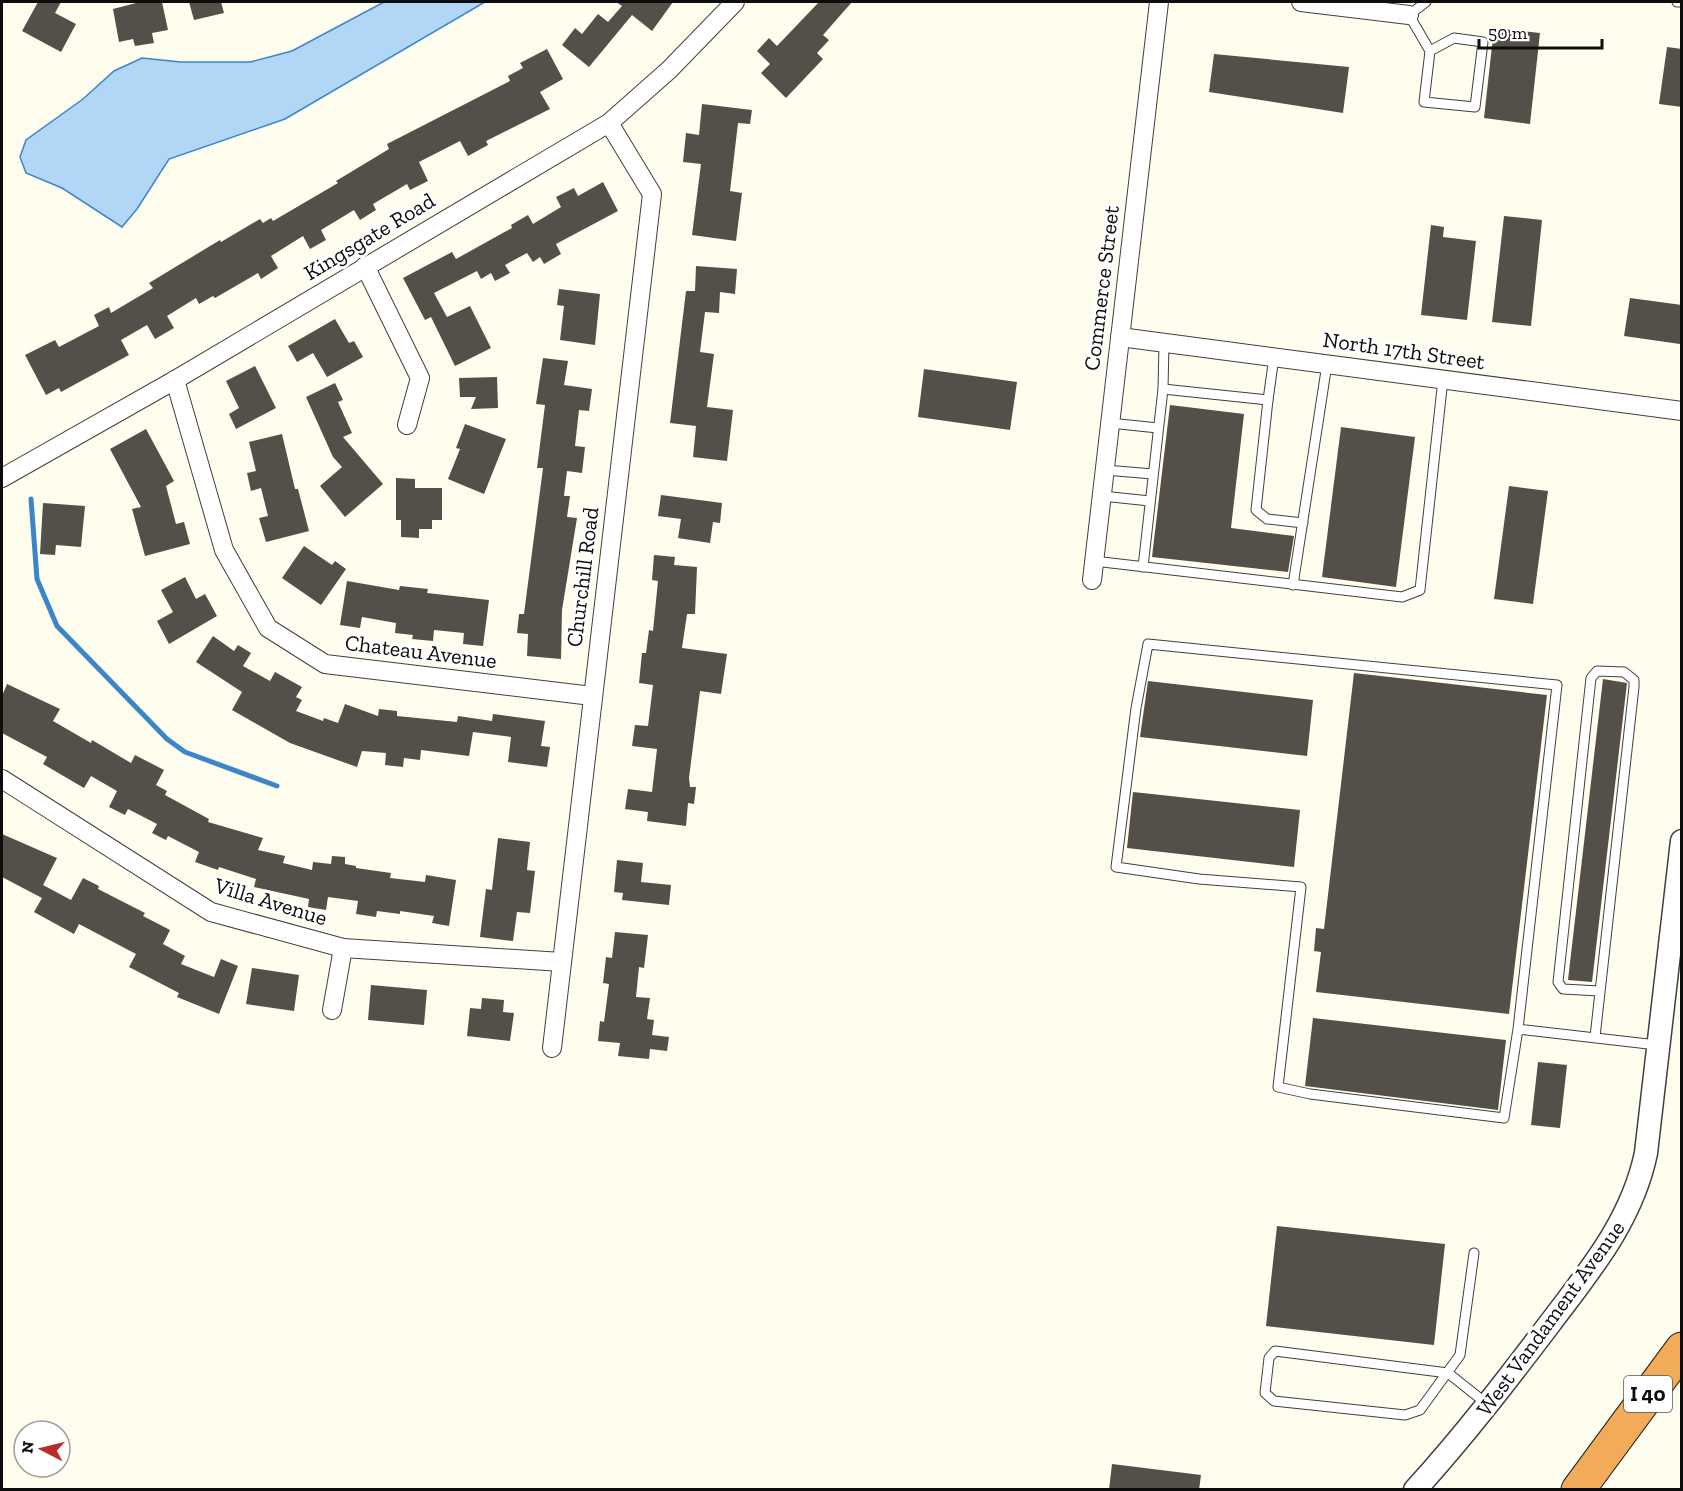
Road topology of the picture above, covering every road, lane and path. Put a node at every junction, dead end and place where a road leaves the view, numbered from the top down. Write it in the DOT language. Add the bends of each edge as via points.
graph roads {
  1 [pos="735,2"];
  2 [pos="1159,2"];
  3 [pos="1301,2"];
  4 [pos="1426,2"];
  5 [pos="1677,2"];
  6 [pos="1682,2"];
  7 [pos="1408,15"];
  8 [pos="1430,51"];
  9 [pos="609,123"];
  10 [pos="365,266"];
  11 [pos="1120,337"];
  12 [pos="1164,343"];
  13 [pos="1274,357"];
  14 [pos="1327,364"];
  15 [pos="1443,379"];
  16 [pos="175,380"];
  17 [pos="1163,389"];
  18 [pos="1268,399"];
  19 [pos="1682,411"];
  20 [pos="1110,423"];
  21 [pos="407,425"];
  22 [pos="1158,428"];
  23 [pos="1104,470"];
  24 [pos="1153,474"];
  25 [pos="2,478"];
  26 [pos="1102,496"];
  27 [pos="1150,501"];
  28 [pos="1303,524"];
  29 [pos="1094,561"];
  30 [pos="1143,567"];
  31 [pos="1092,580"];
  32 [pos="1293,585"];
  33 [pos="592,696"];
  34 [pos="2,779"];
  35 [pos="1682,841"];
  36 [pos="343,948"];
  37 [pos="562,963"];
  38 [pos="1599,991"];
  39 [pos="332,1010"];
  40 [pos="1518,1029"];
  41 [pos="1595,1037"];
  42 [pos="1657,1045"];
  43 [pos="552,1048"];
  44 [pos="1474,1253"];
  45 [pos="1682,1349"];
  46 [pos="1448,1373"];
  47 [pos="1489,1405"];
  48 [pos="1615,1439"];
  49 [pos="1415,1490"];
  50 [pos="1560,1490"];
  51 [pos="1578,1490"];
  1 -- 9 [label="street, Kingsgate Road" via="669,70"];
  2 -- 11 [label="street, Commerce Street"];
  3 -- 7 [label="street"];
  4 -- 7 [label="lane"];
  5 -- 6 [label="lane"];
  7 -- 8 [label="lane"];
  8 -- 8 [label="lane" via="1424,102 1475,107 1483,42 1454,38"];
  9 -- 10 [label="street, Kingsgate Road"];
  9 -- 33 [label="street, Churchill Road" via="652,194"];
  10 -- 16 [label="street, Kingsgate Road"];
  10 -- 21 [label="street" via="420,378"];
  11 -- 12 [label="street, North 17th Street"];
  11 -- 20 [label="street, Commerce Street"];
  12 -- 13 [label="street, North 17th Street"];
  12 -- 17 [label="lane"];
  13 -- 14 [label="street, North 17th Street"];
  13 -- 18 [label="lane"];
  14 -- 15 [label="street, North 17th Street"];
  14 -- 28 [label="lane"];
  15 -- 19 [label="street, North 17th Street"];
  15 -- 32 [label="lane" via="1420,590 1402,597"];
  16 -- 25 [label="street, Kingsgate Road"];
  16 -- 33 [label="street, Chateau Avenue" via="224,550 268,628 325,664"];
  17 -- 18 [label="lane"];
  17 -- 22 [label="lane"];
  18 -- 28 [label="lane" via="1256,510 1266,519"];
  20 -- 22 [label="lane"];
  20 -- 23 [label="street, Commerce Street"];
  22 -- 24 [label="lane"];
  23 -- 24 [label="lane"];
  23 -- 26 [label="street, Commerce Street"];
  24 -- 27 [label="lane"];
  26 -- 27 [label="lane"];
  26 -- 29 [label="street, Commerce Street"];
  27 -- 30 [label="lane"];
  28 -- 32 [label="lane"];
  29 -- 30 [label="lane"];
  29 -- 31 [label="street, Commerce Street"];
  30 -- 32 [label="lane"];
  33 -- 37 [label="street, Churchill Road"];
  34 -- 36 [label="street, Villa Avenue" via="211,912"];
  35 -- 42 [label="street, West Vandament Avenue"];
  36 -- 37 [label="street, Villa Avenue"];
  36 -- 39 [label="street"];
  37 -- 43 [label="street, Churchill Road"];
  38 -- 38 [label="lane" via="1634,680 1624,672 1597,671 1591,678 1558,982 1563,989"];
  38 -- 41 [label="lane"];
  40 -- 40 [label="lane" via="1557,685 1148,644 1116,867 1199,879 1301,887 1278,1087 1504,1118"];
  40 -- 41 [label="lane"];
  41 -- 42 [label="lane"];
  42 -- 47 [label="street, West Vandament Avenue" via="1646,1153 1630,1207 1599,1257"];
  44 -- 46 [label="lane" via="1460,1355"];
  45 -- 48 [label="highway, I 40"];
  46 -- 46 [label="lane" via="1275,1352 1269,1358 1265,1393 1274,1401 1405,1415 1420,1410"];
  46 -- 47 [label="lane"];
  47 -- 49 [label="street, West Vandament Avenue"];
  48 -- 50 [label="highway"];
  48 -- 51 [label="highway, I 40"];
}
